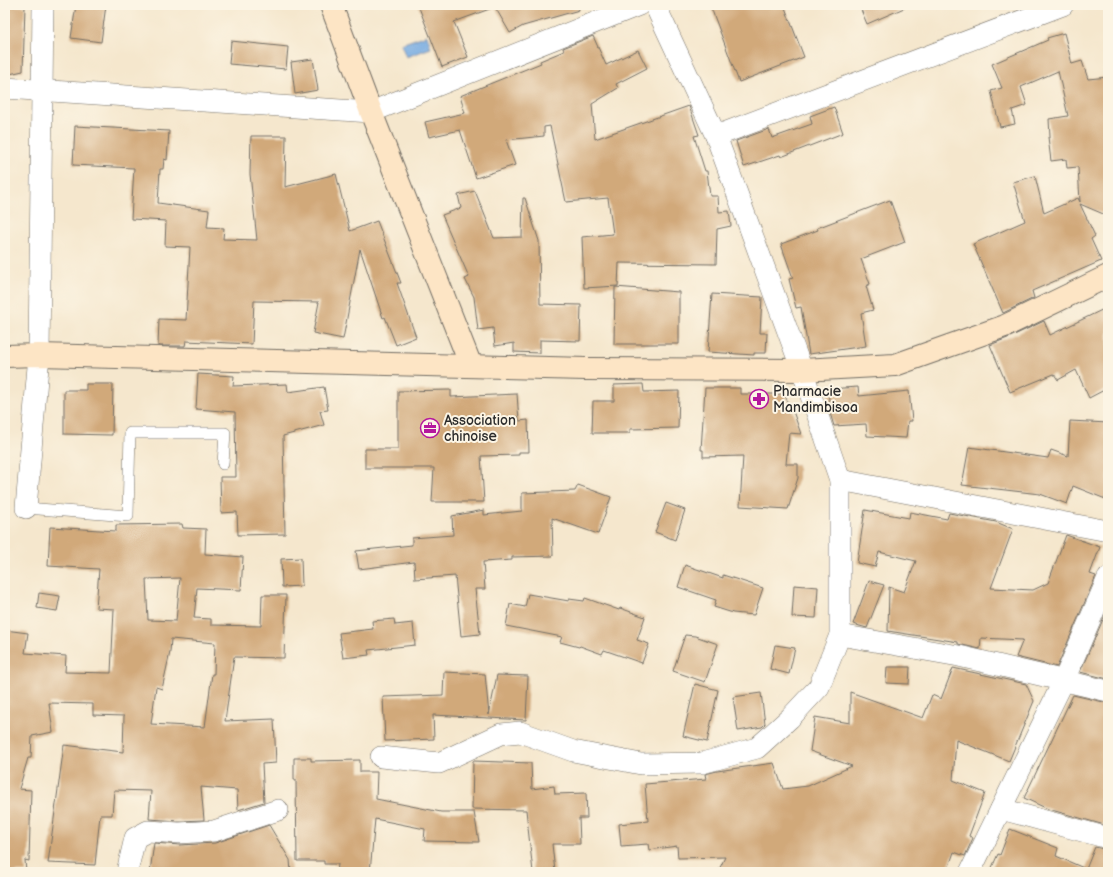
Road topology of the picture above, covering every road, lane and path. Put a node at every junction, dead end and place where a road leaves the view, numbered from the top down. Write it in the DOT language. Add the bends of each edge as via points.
graph roads {
  1 [pos="43,5"];
  2 [pos="331,5"];
  3 [pos="639,5"];
  4 [pos="656,5"];
  5 [pos="1063,5"];
  6 [pos="5,88"];
  7 [pos="42,89"];
  8 [pos="370,112"];
  9 [pos="716,136"];
  10 [pos="1108,276"];
  11 [pos="39,355"];
  12 [pos="5,356"];
  13 [pos="471,366"];
  14 [pos="802,370"];
  15 [pos="223,464"];
  16 [pos="840,480"];
  17 [pos="26,508"];
  18 [pos="1108,531"];
  19 [pos="1108,578"];
  20 [pos="840,635"];
  21 [pos="1064,680"];
  22 [pos="1108,691"];
  23 [pos="381,757"];
  24 [pos="1001,809"];
  25 [pos="278,810"];
  26 [pos="1108,838"];
  27 [pos="127,872"];
  28 [pos="970,872"];
  1 -- 7 [label="street"];
  2 -- 8 [label="street"];
  3 -- 8 [label="street"];
  4 -- 9 [label="street"];
  5 -- 9 [label="street"];
  6 -- 7 [label="street"];
  7 -- 8 [label="street"];
  7 -- 11 [label="street"];
  8 -- 13 [label="street"];
  9 -- 14 [label="street"];
  10 -- 14 [label="street" via="1005,326 895,365"];
  11 -- 12 [label="street"];
  11 -- 13 [label="street"];
  11 -- 17 [label="street"];
  13 -- 14 [label="street"];
  14 -- 16 [label="street"];
  15 -- 17 [label="lane" via="225,433 130,433 128,516"];
  16 -- 18 [label="street"];
  16 -- 20 [label="street"];
  19 -- 21 [label="street"];
  20 -- 21 [label="street" via="959,656"];
  20 -- 23 [label="street" via="819,687 790,718 757,748 702,763 642,764 572,751 520,732 501,734 439,763"];
  21 -- 22 [label="street"];
  21 -- 24 [label="street"];
  24 -- 26 [label="street"];
  24 -- 28 [label="street"];
  25 -- 27 [label="street" via="214,831 148,831 135,838"];
}
